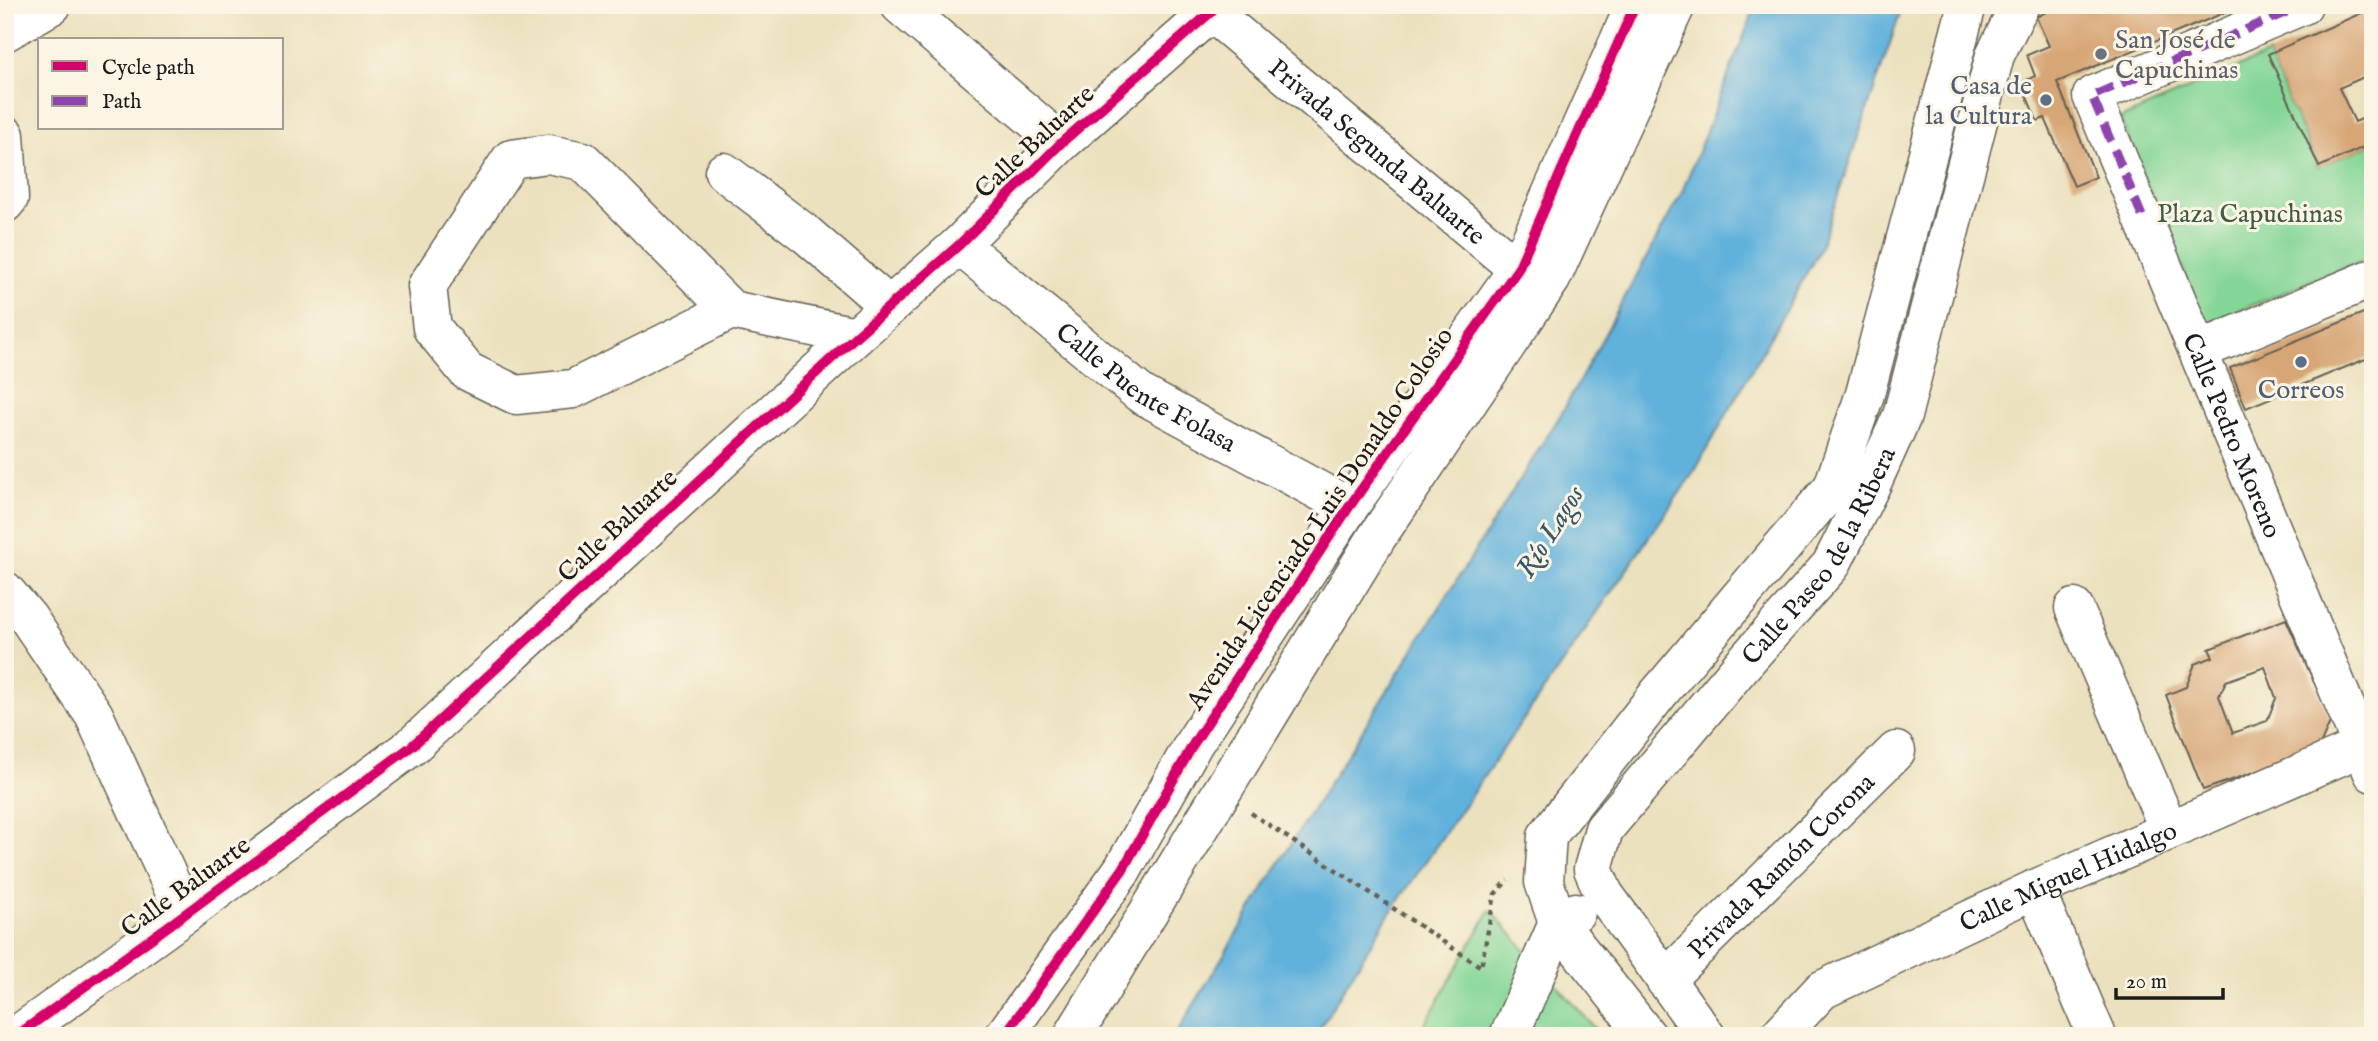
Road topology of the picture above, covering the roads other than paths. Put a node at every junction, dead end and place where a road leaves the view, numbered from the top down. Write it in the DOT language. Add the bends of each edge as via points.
graph roads {
  1 [pos="52,5"];
  2 [pos="900,5"];
  3 [pos="1635,5"];
  4 [pos="1676,5"];
  5 [pos="1967,5"];
  6 [pos="2020,5"];
  7 [pos="2303,5"];
  8 [pos="1213,8"];
  9 [pos="5,32"];
  10 [pos="5,135"];
  11 [pos="1061,143"];
  12 [pos="724,172"];
  13 [pos="5,203"];
  14 [pos="959,245"];
  15 [pos="1534,274"];
  16 [pos="2373,278"];
  17 [pos="889,306"];
  18 [pos="731,310"];
  19 [pos="856,336"];
  20 [pos="2198,351"];
  21 [pos="1349,507"];
  22 [pos="5,592"];
  23 [pos="2074,608"];
  24 [pos="1896,751"];
  25 [pos="2369,753"];
  26 [pos="2169,830"];
  27 [pos="2035,889"];
  28 [pos="1604,894"];
  29 [pos="185,914"];
  30 [pos="1558,923"];
  31 [pos="1665,981"];
  32 [pos="16,1036"];
  33 [pos="1004,1036"];
  34 [pos="1073,1036"];
  35 [pos="1509,1036"];
  36 [pos="1647,1036"];
  37 [pos="1706,1036"];
  38 [pos="1779,1036"];
  39 [pos="2097,1036"];
  1 -- 9 [label="street"];
  2 -- 11 [label="street"];
  3 -- 15 [label="street, Avenida Licenciado Luis Donaldo Colosio"];
  4 -- 15 [label="street, Avenida Licenciado Luis Donaldo Colosio"];
  5 -- 30 [label="street, Calle Paseo de la Ribera" via="1866,394 1833,486 1659,693 1548,836 1544,882"];
  6 -- 28 [label="street, Calle Paseo de la Ribera" via="1995,55 1902,416 1871,485 1831,565 1604,829 1593,869"];
  7 -- 20 [label="street, Calle Pedro Moreno" via="2092,96"];
  8 -- 11 [label="street, Calle Baluarte"];
  8 -- 15 [label="street, Privada Segunda Baluarte"];
  10 -- 13 [label="street" via="9,198"];
  11 -- 14 [label="street, Calle Baluarte"];
  12 -- 17 [label="street"];
  14 -- 17 [label="street, Calle Baluarte"];
  14 -- 21 [label="street, Calle Puente Folasa" via="1141,394"];
  15 -- 21 [label="street, Avenida Licenciado Luis Donaldo Colosio"];
  15 -- 34 [label="street, Avenida Licenciado Luis Donaldo Colosio"];
  16 -- 20 [label="street"];
  17 -- 19 [label="street, Calle Baluarte"];
  18 -- 18 [label="street" via="573,389 516,395 467,371 432,328 427,286 511,159 548,154 583,161"];
  18 -- 19 [label="street"];
  19 -- 29 [label="street, Calle Baluarte" via="412,746"];
  20 -- 25 [label="street, Calle Pedro Moreno"];
  21 -- 33 [label="street, Avenida Licenciado Luis Donaldo Colosio" via="1194,743 1123,869"];
  22 -- 29 [label="street" via="94,715"];
  23 -- 26 [label="street"];
  24 -- 31 [label="street, Privada Ramón Corona"];
  25 -- 26 [label="street, Calle Miguel Hidalgo"];
  26 -- 27 [label="street, Calle Miguel Hidalgo"];
  27 -- 38 [label="street, Calle Miguel Hidalgo" via="1822,990"];
  27 -- 39 [label="street"];
  28 -- 30 [label="street"];
  28 -- 31 [label="street, Calle Paseo de la Ribera"];
  29 -- 32 [label="street, Calle Baluarte"];
  30 -- 35 [label="street"];
  30 -- 36 [label="street, Calle Paseo de la Ribera"];
  31 -- 37 [label="street, Calle Paseo de la Ribera"];
}
